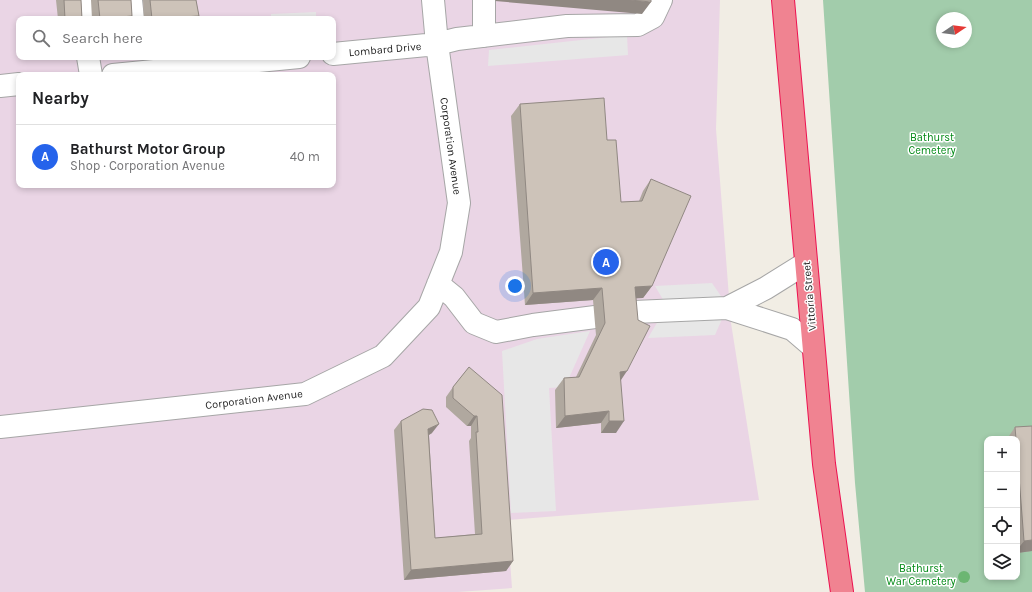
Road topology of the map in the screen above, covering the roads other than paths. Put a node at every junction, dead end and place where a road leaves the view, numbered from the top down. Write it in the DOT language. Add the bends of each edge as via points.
graph roads {
  1 [pos="82,0"];
  2 [pos="131,0"];
  3 [pos="433,0"];
  4 [pos="484,0"];
  5 [pos="661,0"];
  6 [pos="783,0"];
  7 [pos="84,16"];
  8 [pos="133,16"];
  9 [pos="484,36"];
  10 [pos="437,44"];
  11 [pos="336,54"];
  12 [pos="88,60"];
  13 [pos="239,60"];
  14 [pos="139,65"];
  15 [pos="90,72"];
  16 [pos="121,72"];
  17 [pos="16,84"];
  18 [pos="0,86"];
  19 [pos="806,263"];
  20 [pos="438,284"];
  21 [pos="727,308"];
  22 [pos="813,347"];
  23 [pos="0,426"];
  24 [pos="842,592"];
  1 -- 7 [label="street"];
  2 -- 8 [label="street"];
  3 -- 10 [label="street, Corporation Avenue"];
  4 -- 9 [label="street"];
  5 -- 9 [label="street, Lombard Drive" via="653,17 638,25 567,26"];
  6 -- 19 [label="highway, Vittoria Street"];
  9 -- 10 [label="street, Lombard Drive"];
  10 -- 11 [label="street, Lombard Drive"];
  10 -- 20 [label="street, Corporation Avenue" via="459,203 450,252"];
  12 -- 15 [label="street"];
  13 -- 14 [label="street"];
  14 -- 16 [label="street"];
  17 -- 18 [label="street"];
  19 -- 21 [label="street"];
  19 -- 22 [label="highway, Vittoria Street"];
  20 -- 21 [label="street" via="454,297 474,322 496,332 634,312"];
  20 -- 23 [label="street, Corporation Avenue" via="429,307 383,356 305,394"];
  21 -- 22 [label="street" via="792,329"];
  22 -- 24 [label="highway, Vittoria Street" via="824,464"];
}
